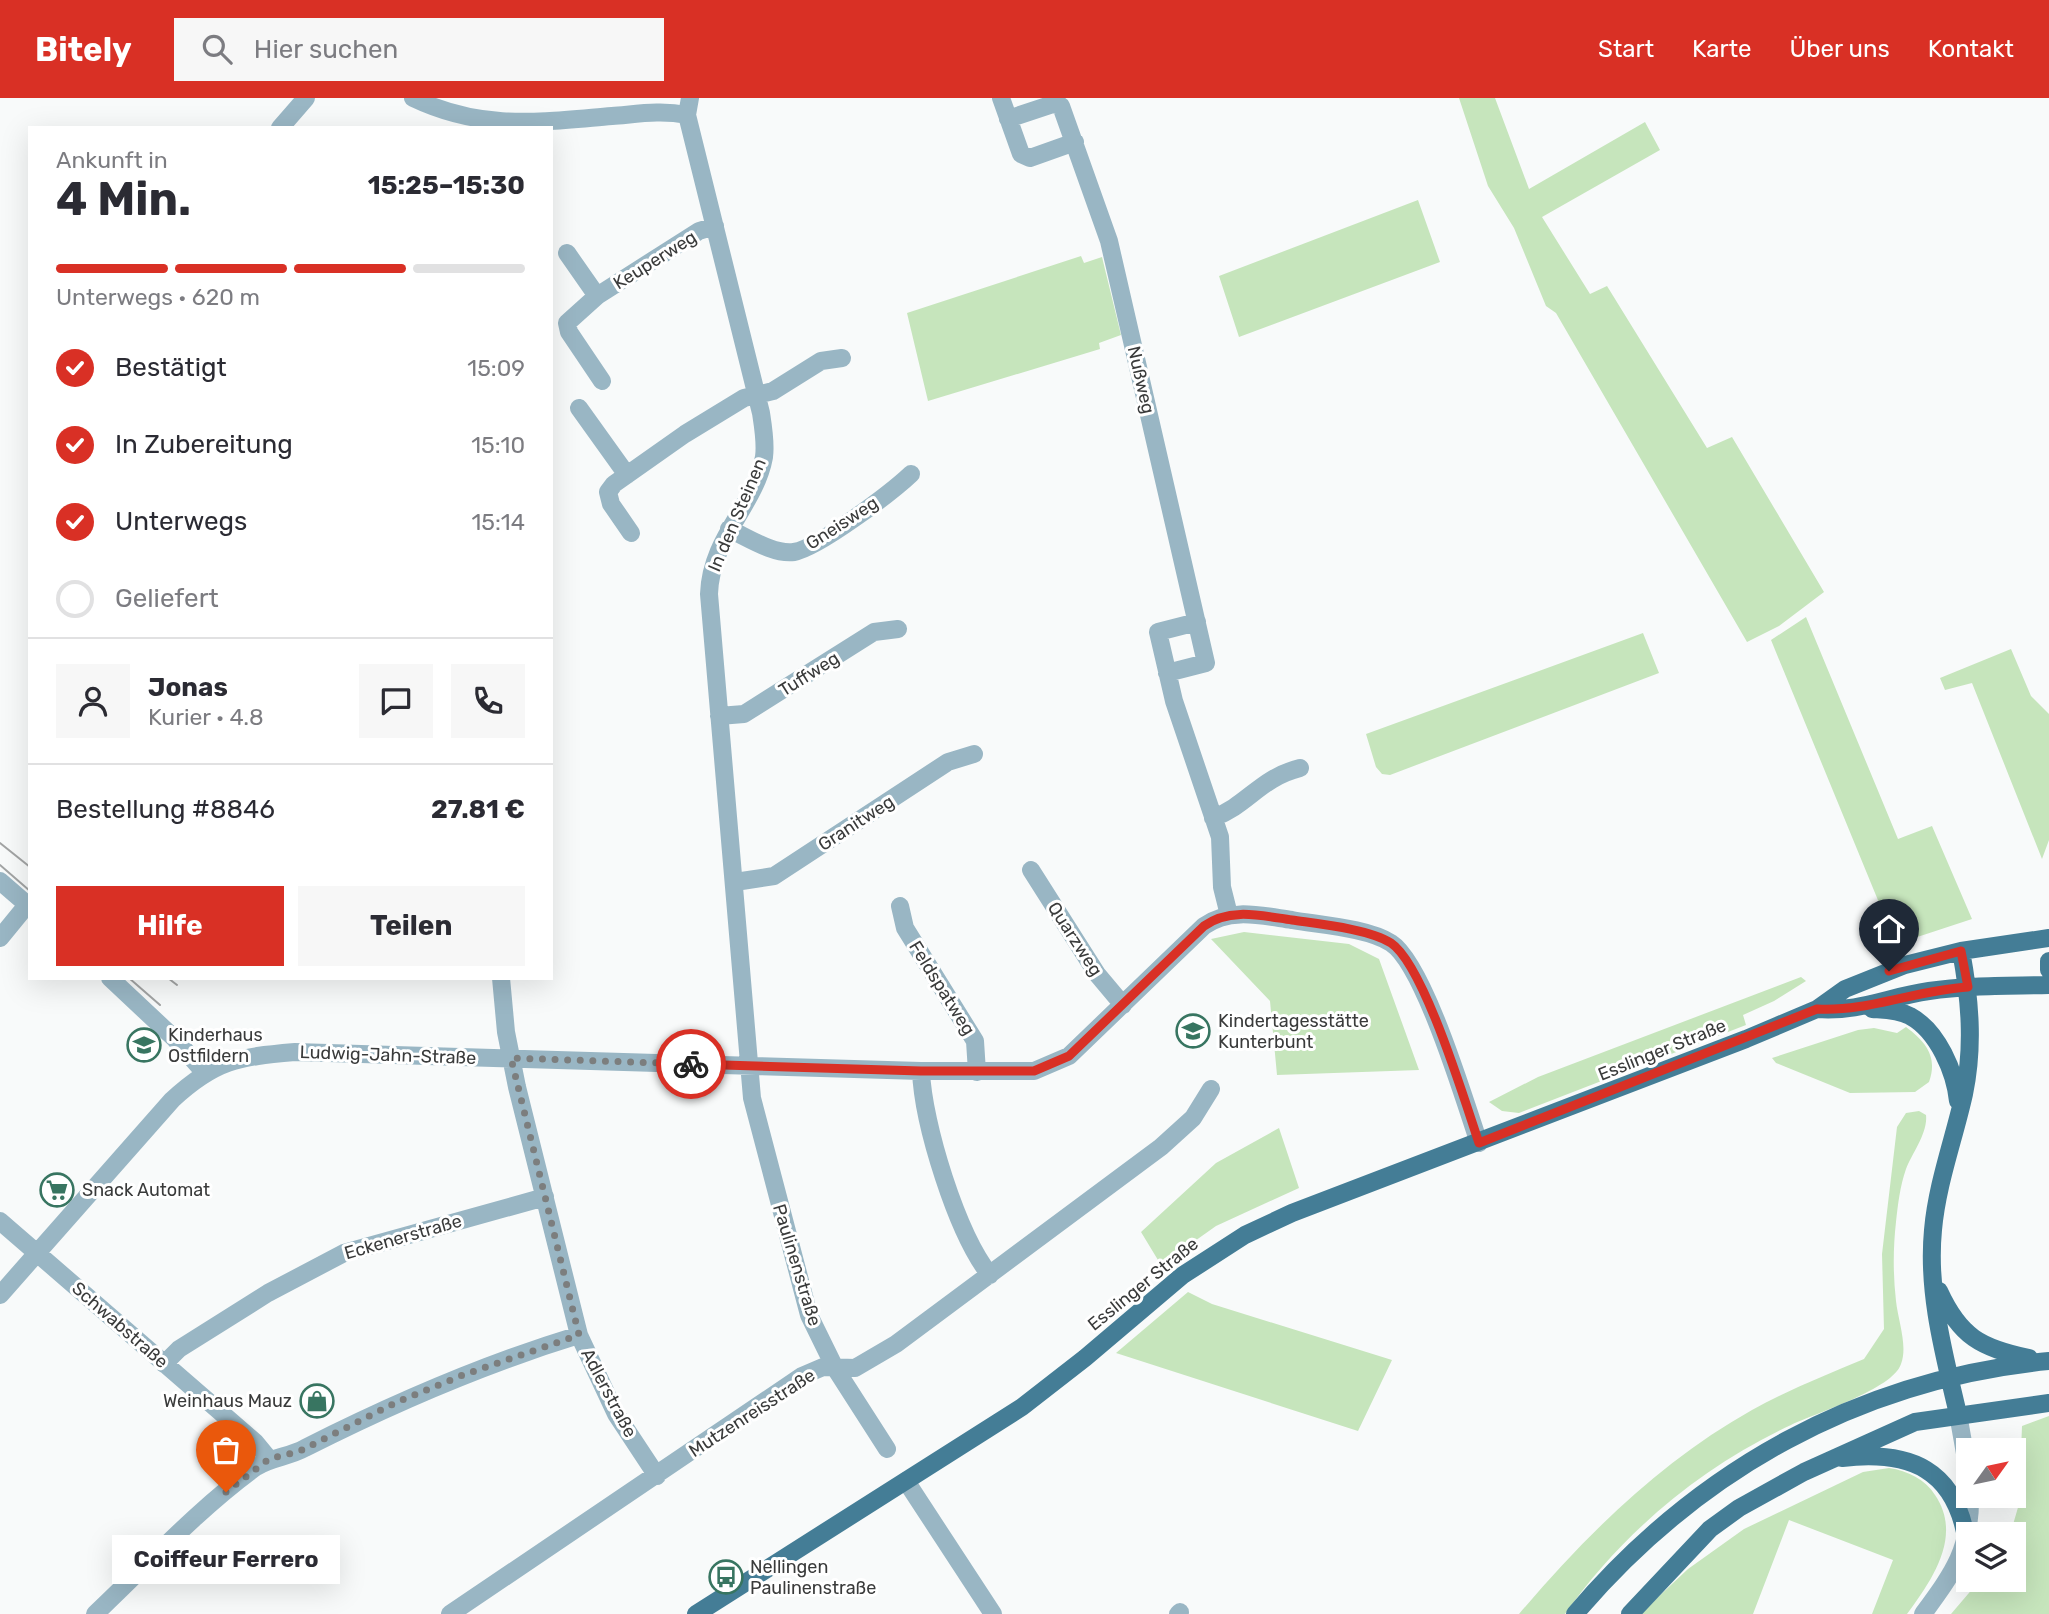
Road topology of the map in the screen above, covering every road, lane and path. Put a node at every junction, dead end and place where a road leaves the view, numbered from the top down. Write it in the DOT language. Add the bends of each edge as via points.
graph roads {
  1 [pos="306,98"];
  2 [pos="413,98"];
  3 [pos="1001,98"];
  4 [pos="634,106"];
  5 [pos="689,107"];
  6 [pos="1009,119"];
  7 [pos="282,126"];
  8 [pos="1075,142"];
  9 [pos="715,226"];
  10 [pos="567,253"];
  11 [pos="597,296"];
  12 [pos="842,358"];
  13 [pos="602,381"];
  14 [pos="757,394"];
  15 [pos="579,408"];
  16 [pos="911,474"];
  17 [pos="627,475"];
  18 [pos="729,529"];
  19 [pos="631,533"];
  20 [pos="1197,622"];
  21 [pos="898,629"];
  22 [pos="1167,673"];
  23 [pos="719,716"];
  24 [pos="974,754"];
  25 [pos="1300,768"];
  26 [pos="1213,818"];
  27 [pos="1031,870"];
  28 [pos="0,881"];
  29 [pos="735,882"];
  30 [pos="28,905"];
  31 [pos="900,906"];
  32 [pos="28,907"];
  33 [pos="1229,915"];
  34 [pos="0,938"];
  35 [pos="2049,938"];
  36 [pos="1961,951"];
  37 [pos="2049,961"];
  38 [pos="2049,970"];
  39 [pos="112,980"];
  40 [pos="501,980"];
  41 [pos="2049,985"];
  42 [pos="1968,987"];
  43 [pos="1123,1006"];
  44 [pos="1817,1009"];
  45 [pos="1861,1009"];
  46 [pos="511,1058"];
  47 [pos="748,1066"];
  48 [pos="921,1071"];
  49 [pos="204,1072"];
  50 [pos="977,1072"];
  51 [pos="1211,1089"];
  52 [pos="1959,1112"];
  53 [pos="1479,1143"];
  54 [pos="545,1198"];
  55 [pos="0,1221"];
  56 [pos="37,1253"];
  57 [pos="1932,1272"];
  58 [pos="990,1275"];
  59 [pos="0,1295"];
  60 [pos="579,1335"];
  61 [pos="2048,1361"];
  62 [pos="164,1364"];
  63 [pos="835,1368"];
  64 [pos="1950,1378"];
  65 [pos="2049,1403"];
  66 [pos="1958,1415"];
  67 [pos="1962,1438"];
  68 [pos="887,1449"];
  69 [pos="269,1459"];
  70 [pos="1825,1462"];
  71 [pos="657,1476"];
  72 [pos="906,1481"];
  73 [pos="1959,1522"];
  74 [pos="1956,1565"];
  75 [pos="95,1614"];
  76 [pos="450,1614"];
  77 [pos="696,1614"];
  78 [pos="993,1614"];
  79 [pos="1575,1614"];
  80 [pos="1630,1614"];
  81 [pos="1923,1614"];
  1 -- 7 [label="street"];
  2 -- 4 [label="street" via="458,117 524,123"];
  3 -- 6 [label="street"];
  4 -- 5 [label="street" via="672,112"];
  5 -- 9 [label="street, In den Steinen"];
  6 -- 8 [label="street, Nußweg" via="1053,104 1061,106"];
  6 -- 8 [label="street" via="1017,147 1030,158"];
  8 -- 20 [label="street, Nußweg" via="1110,241"];
  9 -- 11 [label="street, Keuperweg" via="699,231"];
  9 -- 14 [label="street, In den Steinen"];
  10 -- 11 [label="street, Keuperweg"];
  11 -- 13 [label="street, Keuperweg" via="567,323"];
  12 -- 14 [label="street" via="821,361 773,391"];
  14 -- 17 [label="street" via="685,434"];
  14 -- 18 [label="street, In den Steinen" via="764,456"];
  15 -- 17 [label="street"];
  16 -- 18 [label="street, Gneisweg" via="796,552 783,552"];
  17 -- 19 [label="street" via="608,492"];
  18 -- 23 [label="street, In den Steinen" via="710,575"];
  20 -- 22 [label="street, Nußweg" via="1206,663"];
  20 -- 22 [label="street" via="1158,632"];
  21 -- 23 [label="street, Tuffweg" via="874,632 744,714"];
  22 -- 26 [label="street"];
  23 -- 29 [label="street, In den Steinen"];
  24 -- 29 [label="street, Granitweg" via="948,762 774,876"];
  25 -- 26 [label="street" via="1273,776 1227,813"];
  26 -- 33 [label="street" via="1223,854"];
  27 -- 43 [label="street, Quarzweg" via="1097,974"];
  28 -- 30 [label="street"];
  29 -- 47 [label="street, In den Steinen"];
  31 -- 50 [label="street, Feldspatweg" via="905,928 975,1041"];
  32 -- 34 [label="street"];
  33 -- 43 [label="street, Ludwig-Jahn-Straße" via="1204,926"];
  33 -- 53 [label="street" via="1317,924 1395,946 1417,980"];
  35 -- 36 [label="main road, Esslinger Straße"];
  36 -- 42 [label="main road"];
  36 -- 44 [label="main road, Esslinger Straße" via="1889,971 1845,989"];
  37 -- 38 [label="main road"];
  39 -- 49 [label="street"];
  40 -- 46 [label="street, Adlerstraße"];
  41 -- 42 [label="main road, Esslinger Straße"];
  42 -- 45 [label="main road, Esslinger Straße" via="1907,995"];
  42 -- 52 [label="main road" via="1969,1060"];
  43 -- 50 [label="street, Ludwig-Jahn-Straße" via="1056,1064 1020,1073"];
  44 -- 45 [label="main road, Esslinger Straße"];
  44 -- 53 [label="main road, Esslinger Straße"];
  45 -- 52 [label="main road" via="1902,1013 1924,1028 1951,1071"];
  46 -- 47 [label="street, Ludwig-Jahn-Straße"];
  46 -- 49 [label="street, Ludwig-Jahn-Straße" via="295,1052 248,1057"];
  46 -- 54 [label="street, Adlerstraße"];
  47 -- 48 [label="street, Ludwig-Jahn-Straße"];
  47 -- 63 [label="street, Paulinenstraße" via="795,1272 809,1315"];
  48 -- 50 [label="street, Ludwig-Jahn-Straße"];
  48 -- 58 [label="street" via="944,1174 966,1235"];
  49 -- 56 [label="street" via="172,1100"];
  51 -- 58 [label="street, Mutzenreisstraße" via="1194,1118 1161,1147"];
  52 -- 57 [label="main road" via="1936,1206"];
  53 -- 72 [label="main road, Esslinger Straße" via="1292,1213 1237,1239 1183,1275 1038,1396"];
  54 -- 60 [label="street, Adlerstraße"];
  54 -- 62 [label="street, Eckenerstraße" via="344,1253 248,1306 179,1349"];
  55 -- 56 [label="street, Schwabstraße"];
  56 -- 59 [label="street"];
  56 -- 62 [label="street, Schwabstraße"];
  57 -- 61 [label="main road" via="1949,1313 1966,1333 1998,1351"];
  57 -- 64 [label="main road"];
  58 -- 63 [label="street, Mutzenreisstraße" via="885,1350 855,1368"];
  60 -- 69 [label="street" via="448,1380 300,1451"];
  60 -- 71 [label="street, Adlerstraße" via="615,1414"];
  61 -- 64 [label="main road"];
  62 -- 69 [label="street, Schwabstraße"];
  63 -- 68 [label="street, Paulinenstraße"];
  63 -- 71 [label="street, Mutzenreisstraße" via="815,1369 802,1376"];
  64 -- 66 [label="main road"];
  64 -- 79 [label="main road" via="1838,1415 1727,1474 1644,1539"];
  65 -- 66 [label="main road"];
  66 -- 67 [label="street"];
  66 -- 70 [label="main road" via="1915,1422"];
  69 -- 75 [label="street" via="213,1503"];
  70 -- 73 [label="main road" via="1878,1456 1922,1465 1949,1493"];
  70 -- 80 [label="main road" via="1720,1521"];
  71 -- 76 [label="street, Mutzenreisstraße"];
  72 -- 77 [label="main road, Esslinger Straße"];
  72 -- 78 [label="street"];
  74 -- 81 [label="street"];
}
